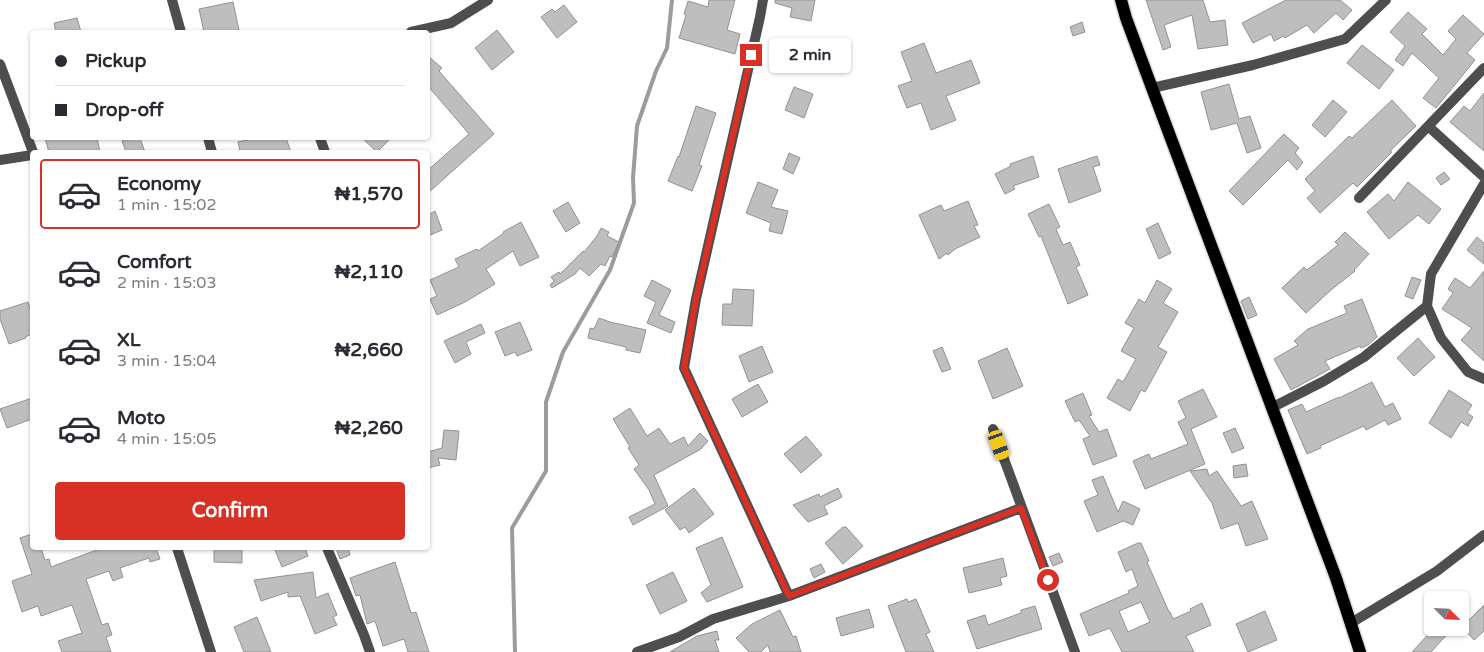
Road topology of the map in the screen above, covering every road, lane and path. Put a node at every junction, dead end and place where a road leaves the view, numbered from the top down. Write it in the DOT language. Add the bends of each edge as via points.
graph roads {
  1 [pos="172,0"];
  2 [pos="488,0"];
  3 [pos="762,0"];
  4 [pos="1121,0"];
  5 [pos="1386,0"];
  6 [pos="180,30"];
  7 [pos="420,30"];
  8 [pos="0,64"];
  9 [pos="1484,68"];
  10 [pos="1152,88"];
  11 [pos="1428,126"];
  12 [pos="31,150"];
  13 [pos="30,154"];
  14 [pos="0,160"];
  15 [pos="1484,177"];
  16 [pos="1484,184"];
  17 [pos="1359,198"];
  18 [pos="1427,306"];
  19 [pos="1484,379"];
  20 [pos="1273,407"];
  21 [pos="993,429"];
  22 [pos="1021,508"];
  23 [pos="1484,535"];
  24 [pos="178,550"];
  25 [pos="327,550"];
  26 [pos="789,596"];
  27 [pos="1351,623"];
  28 [pos="211,652"];
  29 [pos="370,652"];
  30 [pos="637,652"];
  31 [pos="1075,652"];
  32 [pos="1360,652"];
  1 -- 6 [label="street"];
  2 -- 7 [label="street" via="452,23"];
  3 -- 26 [label="street" via="696,299 684,368"];
  4 -- 10 [label="main road"];
  5 -- 10 [label="street" via="1346,40 1253,66"];
  8 -- 12 [label="street"];
  9 -- 11 [label="street"];
  10 -- 20 [label="main road"];
  11 -- 15 [label="street"];
  11 -- 17 [label="street"];
  13 -- 14 [label="street"];
  16 -- 18 [label="street" via="1431,274"];
  18 -- 19 [label="street" via="1440,338 1468,372"];
  18 -- 20 [label="street" via="1364,357"];
  20 -- 27 [label="main road"];
  21 -- 22 [label="street"];
  22 -- 26 [label="street"];
  22 -- 31 [label="street"];
  23 -- 27 [label="street" via="1437,571"];
  24 -- 28 [label="street"];
  25 -- 29 [label="street"];
  26 -- 30 [label="street" via="713,619 679,637"];
  27 -- 32 [label="main road"];
}
